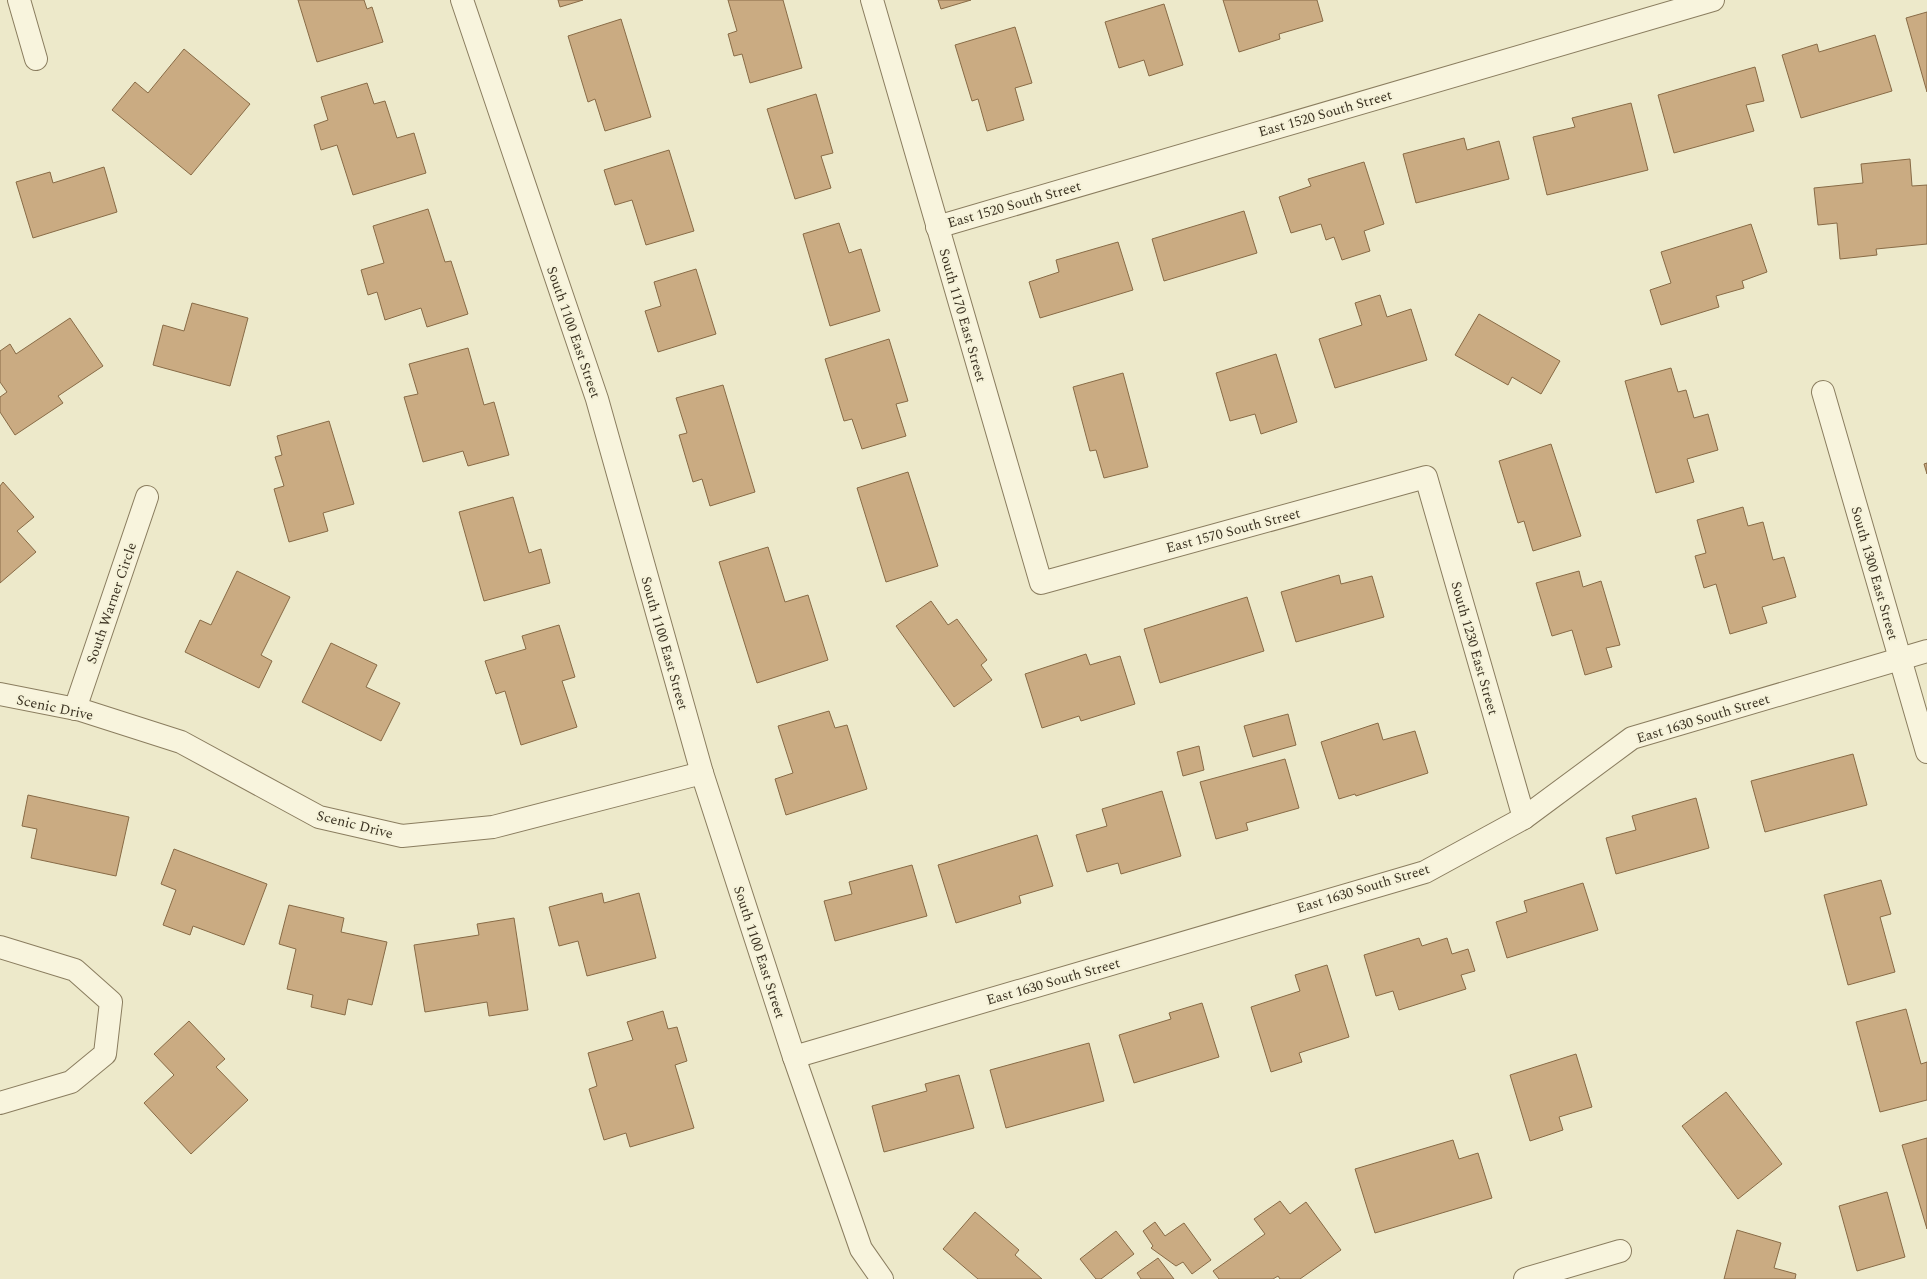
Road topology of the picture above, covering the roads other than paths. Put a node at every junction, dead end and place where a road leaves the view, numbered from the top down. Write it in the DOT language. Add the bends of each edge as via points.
graph roads {
  1 [pos="19,0"];
  2 [pos="462,0"];
  3 [pos="872,0"];
  4 [pos="1713,0"];
  5 [pos="1691,3"];
  6 [pos="36,59"];
  7 [pos="937,227"];
  8 [pos="1824,392"];
  9 [pos="1426,477"];
  10 [pos="147,497"];
  11 [pos="1040,583"];
  12 [pos="1927,651"];
  13 [pos="1899,659"];
  14 [pos="0,694"];
  15 [pos="75,709"];
  16 [pos="1927,752"];
  17 [pos="702,773"];
  18 [pos="1524,818"];
  19 [pos="0,947"];
  20 [pos="794,1057"];
  21 [pos="0,1104"];
  22 [pos="1620,1251"];
  23 [pos="882,1279"];
  24 [pos="1525,1279"];
  1 -- 6 [label="street"];
  2 -- 17 [label="street, South 1100 East Street" via="597,399"];
  3 -- 7 [label="street, South 1170 East Street"];
  4 -- 5 [label="street, East 1520 South Street"];
  5 -- 7 [label="street, East 1520 South Street"];
  7 -- 11 [label="street, South 1170 East Street"];
  8 -- 13 [label="street, South 1300 East Street"];
  9 -- 11 [label="street, East 1570 South Street"];
  9 -- 18 [label="street, South 1230 East Street"];
  10 -- 15 [label="street, South Warner Circle"];
  12 -- 13 [label="street, East 1630 South Street"];
  13 -- 16 [label="street, South 1300 East Street"];
  13 -- 18 [label="street, East 1630 South Street" via="1632,738"];
  14 -- 15 [label="street, Scenic Drive"];
  15 -- 17 [label="street, Scenic Drive" via="181,742 319,818 402,836 493,826"];
  17 -- 20 [label="street, South 1100 East Street"];
  18 -- 20 [label="street, East 1630 South Street" via="1425,872"];
  19 -- 21 [label="street" via="75,970 111,1002 104,1054 71,1082"];
  20 -- 23 [label="street, South 1100 East Street" via="861,1249"];
  22 -- 24 [label="street"];
}
